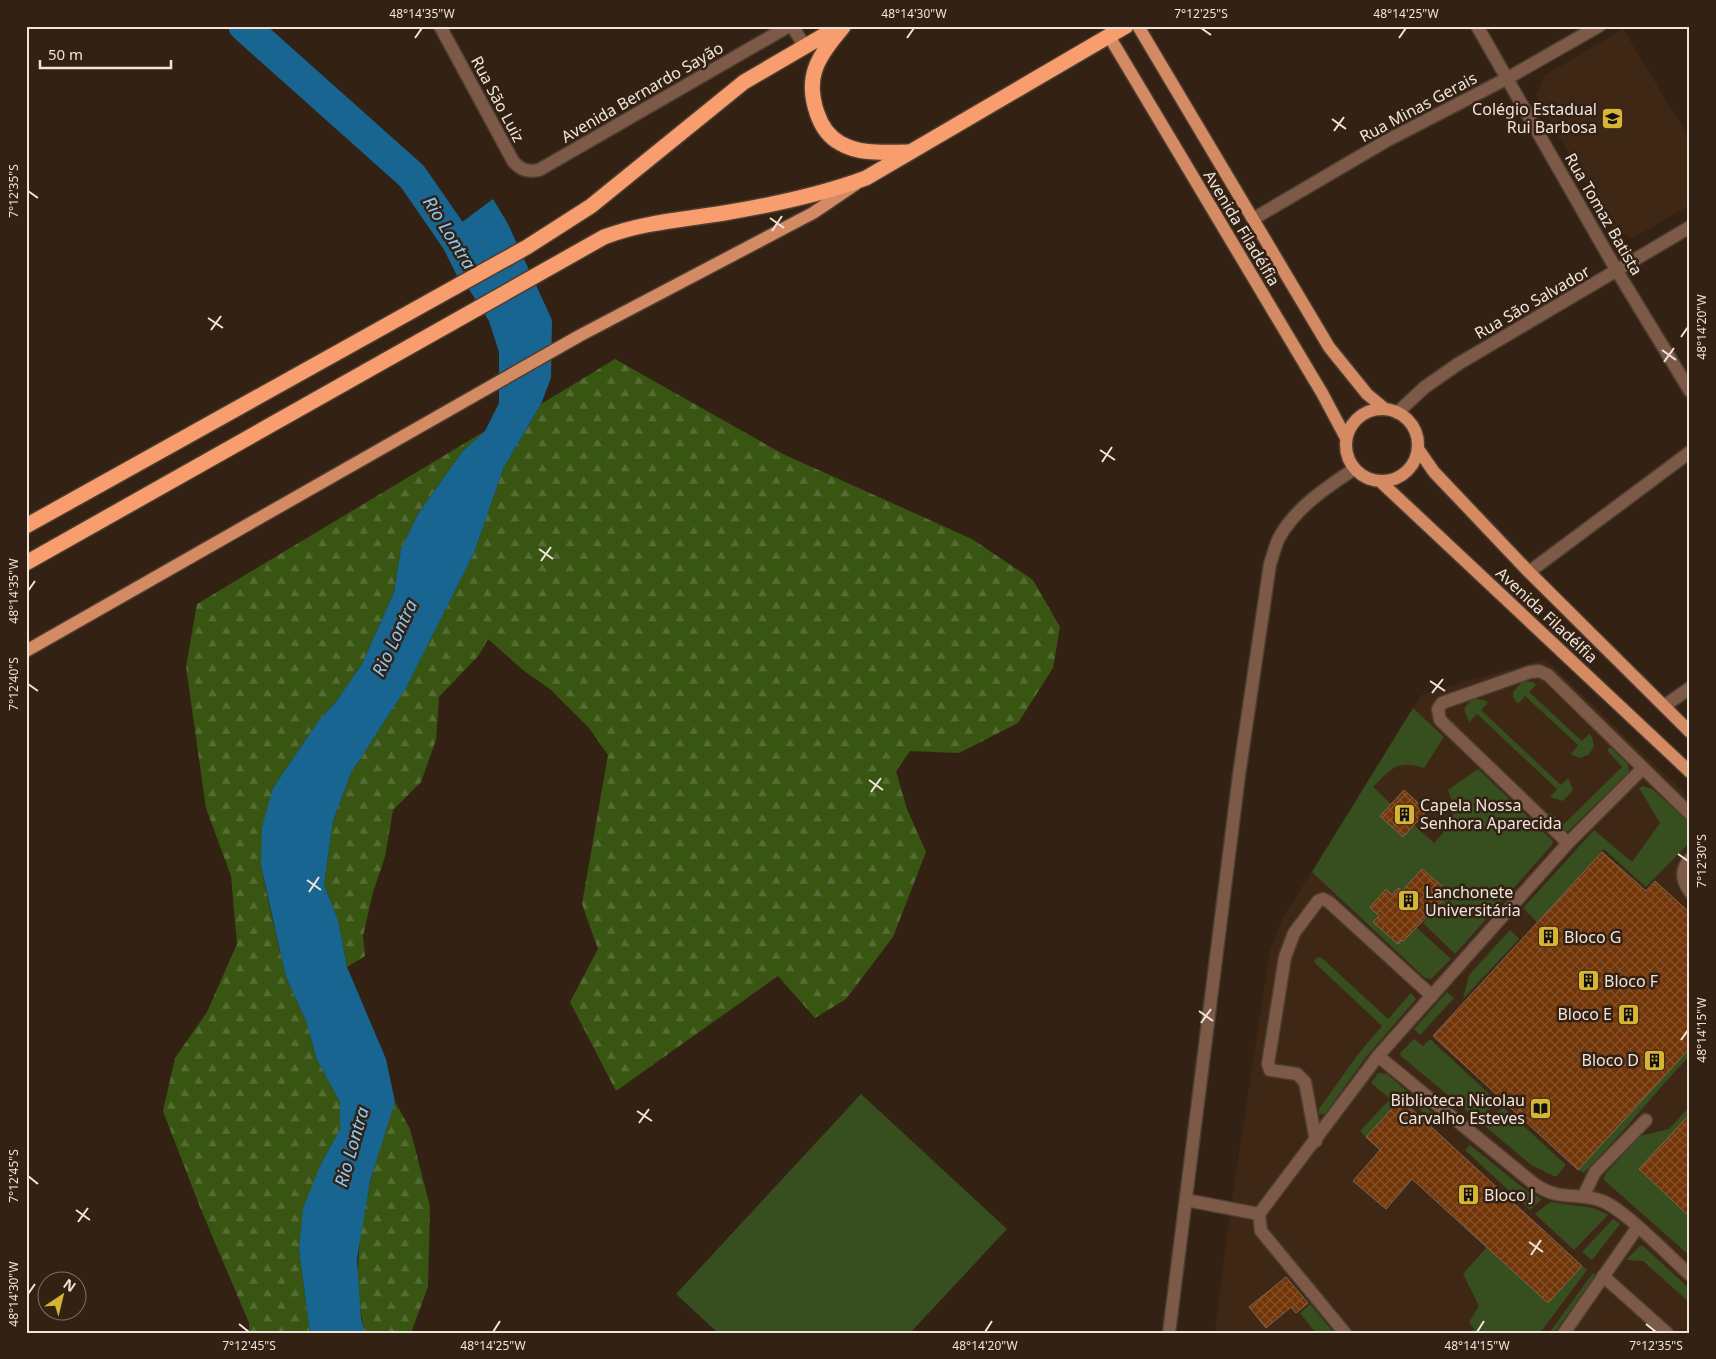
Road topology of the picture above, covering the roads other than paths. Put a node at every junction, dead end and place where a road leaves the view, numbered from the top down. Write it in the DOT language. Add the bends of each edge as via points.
graph roads {
  1 [pos="440,26"];
  2 [pos="790,26"];
  3 [pos="840,26"];
  4 [pos="844,26"];
  5 [pos="1126,26"];
  6 [pos="1138,26"];
  7 [pos="1477,26"];
  8 [pos="1599,26"];
  9 [pos="1108,36"];
  10 [pos="804,45"];
  11 [pos="1506,79"];
  12 [pos="910,152"];
  13 [pos="538,170"];
  14 [pos="866,178"];
  15 [pos="1252,219"];
  16 [pos="1690,228"];
  17 [pos="1617,271"];
  18 [pos="1690,391"];
  19 [pos="1391,411"];
  20 [pos="1346,438"];
  21 [pos="1418,449"];
  22 [pos="1690,452"];
  23 [pos="1354,469"];
  24 [pos="1381,482"];
  25 [pos="26,526"];
  26 [pos="26,563"];
  27 [pos="1529,572"];
  28 [pos="26,651"];
  29 [pos="1690,688"];
  30 [pos="1664,706"];
  31 [pos="1690,732"];
  32 [pos="1643,768"];
  33 [pos="1690,772"];
  34 [pos="1690,814"];
  35 [pos="1568,843"];
  36 [pos="1690,859"];
  37 [pos="1690,892"];
  38 [pos="1432,996"];
  39 [pos="1378,1056"];
  40 [pos="1646,1120"];
  41 [pos="1316,1141"];
  42 [pos="1583,1197"];
  43 [pos="1186,1200"];
  44 [pos="1259,1214"];
  45 [pos="1637,1228"];
  46 [pos="1690,1275"];
  47 [pos="1603,1276"];
  48 [pos="1170,1333"];
  49 [pos="1345,1333"];
  50 [pos="1564,1333"];
  51 [pos="1667,1333"];
  1 -- 13 [label="street, Rua São Luiz" via="513,161 528,172"];
  2 -- 10 [label="street"];
  2 -- 13 [label="street, Avenida Bernardo Sayão"];
  3 -- 10 [label="highway"];
  4 -- 12 [label="highway" via="822,53 812,76 813,100 822,126 840,143 867,152"];
  5 -- 9 [label="highway"];
  6 -- 15 [label="main road, Avenida Filadélfia"];
  7 -- 11 [label="street, Rua Tomaz Batista"];
  8 -- 11 [label="street, Rua Minas Gerais"];
  9 -- 12 [label="highway"];
  9 -- 20 [label="main road, Avenida Filadélfia" via="1317,384"];
  10 -- 25 [label="highway" via="744,82 591,206 527,247"];
  11 -- 15 [label="street, Rua Minas Gerais" via="1386,141"];
  11 -- 17 [label="street, Rua Tomaz Batista"];
  12 -- 14 [label="highway"];
  14 -- 26 [label="highway" via="824,192 759,207 633,226 604,237"];
  14 -- 28 [label="main road" via="813,212 578,336"];
  15 -- 19 [label="main road, Avenida Filadélfia" via="1330,347 1366,394"];
  16 -- 17 [label="street, Rua São Salvador"];
  17 -- 18 [label="street, Rua Tomaz Batista"];
  17 -- 19 [label="street, Rua São Salvador" via="1458,364"];
  19 -- 20 [label="main road" via="1365,413 1353,424"];
  19 -- 21 [label="main road" via="1407,419 1417,438"];
  20 -- 23 [label="main road" via="1348,460"];
  21 -- 24 [label="main road" via="1409,469 1392,480"];
  21 -- 27 [label="main road, Avenida Filadélfia" via="1434,472"];
  22 -- 27 [label="street"];
  23 -- 24 [label="main road" via="1371,480"];
  23 -- 43 [label="street" via="1328,486 1291,519 1278,539 1270,564 1239,775"];
  24 -- 33 [label="main road, Avenida Filadélfia"];
  27 -- 30 [label="main road, Avenida Filadélfia"];
  29 -- 30 [label="street"];
  30 -- 31 [label="main road, Avenida Filadélfia"];
  32 -- 34 [label="street"];
  32 -- 35 [label="street"];
  32 -- 35 [label="street" via="1539,671 1442,703 1438,709 1440,720"];
  35 -- 38 [label="street"];
  36 -- 37 [label="street" via="1683,876"];
  38 -- 39 [label="street"];
  38 -- 41 [label="street" via="1329,902 1318,901 1294,933 1285,957 1268,1064 1270,1070 1297,1074 1305,1082"];
  39 -- 41 [label="street"];
  39 -- 42 [label="street" via="1538,1187 1556,1195"];
  40 -- 42 [label="street" via="1596,1172"];
  41 -- 44 [label="street"];
  42 -- 45 [label="street" via="1609,1205"];
  43 -- 44 [label="street"];
  43 -- 48 [label="street"];
  44 -- 49 [label="street" via="1261,1231"];
  45 -- 46 [label="street"];
  45 -- 47 [label="street"];
  47 -- 50 [label="street"];
  47 -- 51 [label="street"];
}
